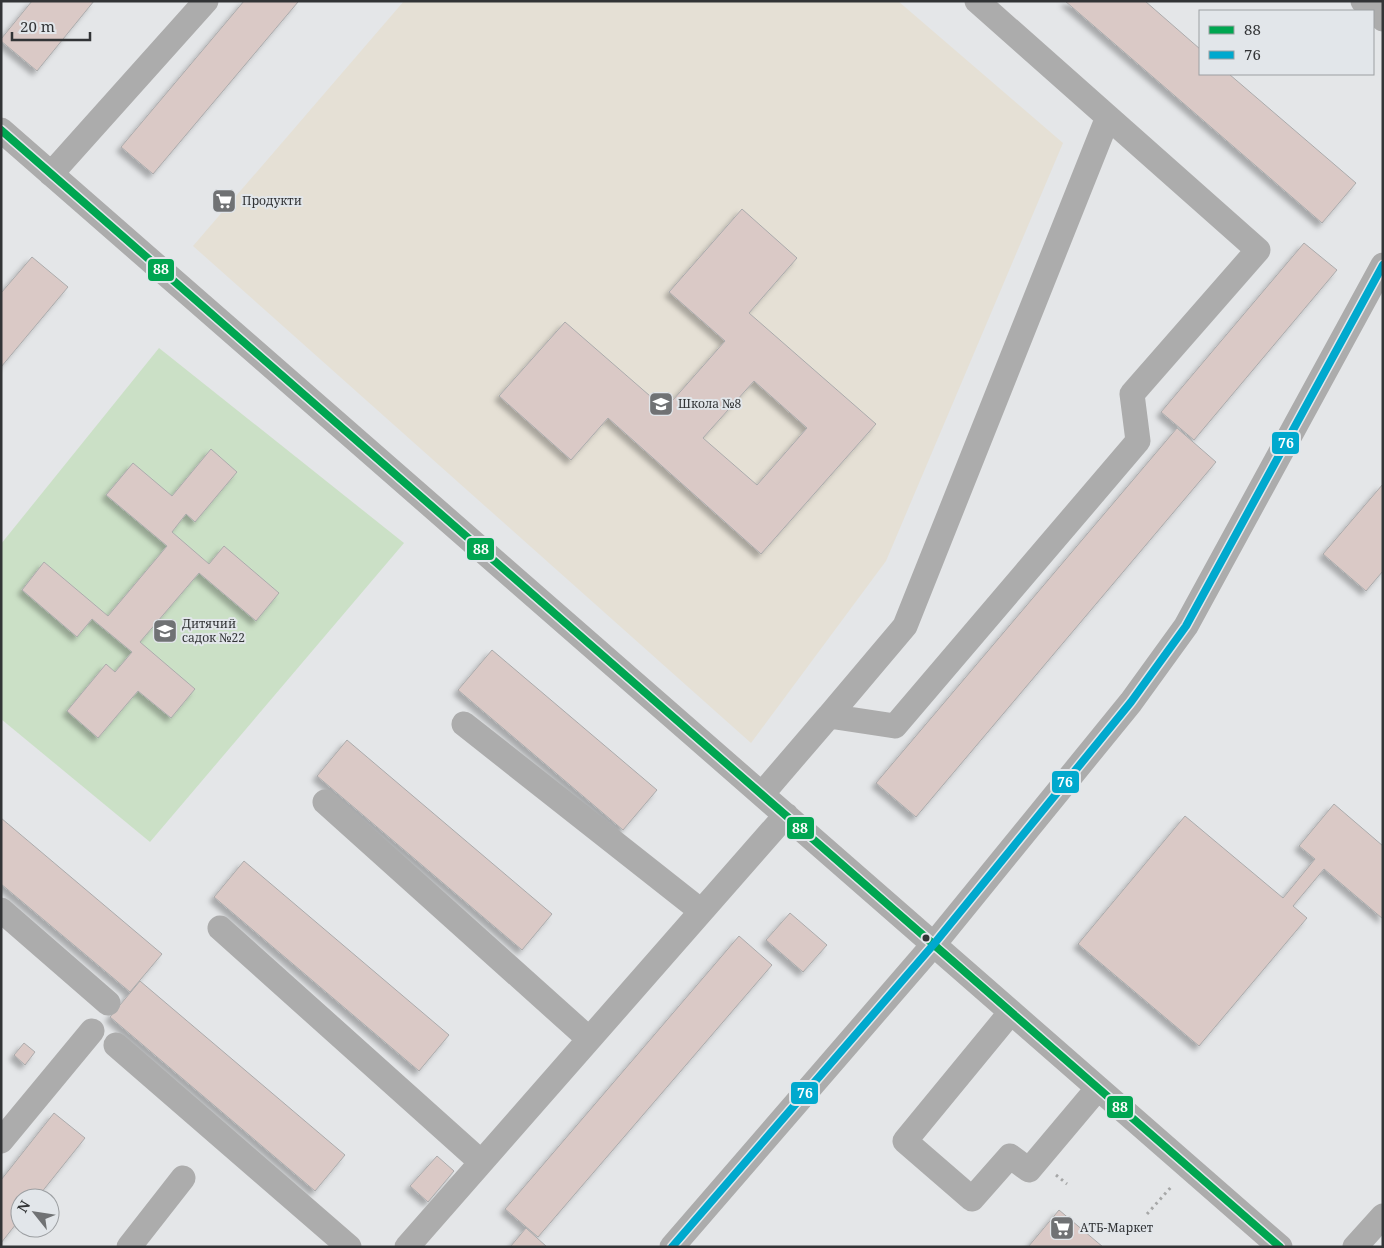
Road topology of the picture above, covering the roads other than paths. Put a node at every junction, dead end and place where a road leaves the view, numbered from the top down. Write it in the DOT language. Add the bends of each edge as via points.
graph roads {
  1 [pos="206,1"];
  2 [pos="977,1"];
  3 [pos="1363,1"];
  4 [pos="1373,10"];
  5 [pos="1108,117"];
  6 [pos="1,130"];
  7 [pos="51,174"];
  8 [pos="1383,265"];
  9 [pos="829,716"];
  10 [pos="464,724"];
  11 [pos="762,794"];
  12 [pos="324,802"];
  13 [pos="786,815"];
  14 [pos="1,910"];
  15 [pos="701,911"];
  16 [pos="220,928"];
  17 [pos="934,944"];
  18 [pos="108,1003"];
  19 [pos="1011,1012"];
  20 [pos="92,1031"];
  21 [pos="589,1039"];
  22 [pos="116,1045"];
  23 [pos="1098,1088"];
  24 [pos="1,1141"];
  25 [pos="481,1162"];
  26 [pos="183,1178"];
  27 [pos="1383,1216"];
  28 [pos="129,1247"];
  29 [pos="349,1247"];
  30 [pos="407,1247"];
  31 [pos="672,1247"];
  32 [pos="1280,1247"];
  33 [pos="1355,1247"];
  1 -- 7 [label="street"];
  2 -- 5 [label="street"];
  3 -- 4 [label="street"];
  5 -- 9 [label="street" via="905,626"];
  5 -- 9 [label="street" via="1258,250 1132,394 1138,441 895,726"];
  6 -- 7 [label="street"];
  7 -- 11 [label="street"];
  8 -- 17 [label="street" via="1186,626 1131,702"];
  9 -- 11 [label="street"];
  10 -- 15 [label="street"];
  11 -- 13 [label="street"];
  12 -- 21 [label="street"];
  13 -- 15 [label="street"];
  13 -- 17 [label="street"];
  14 -- 18 [label="street"];
  15 -- 21 [label="street"];
  16 -- 25 [label="street"];
  17 -- 19 [label="street"];
  17 -- 31 [label="street"];
  19 -- 23 [label="street"];
  19 -- 23 [label="street" via="905,1141 972,1199 1010,1156 1029,1170"];
  20 -- 24 [label="street"];
  21 -- 25 [label="street"];
  22 -- 29 [label="street"];
  23 -- 32 [label="street"];
  25 -- 30 [label="street"];
  26 -- 28 [label="street"];
  27 -- 33 [label="street"];
}
